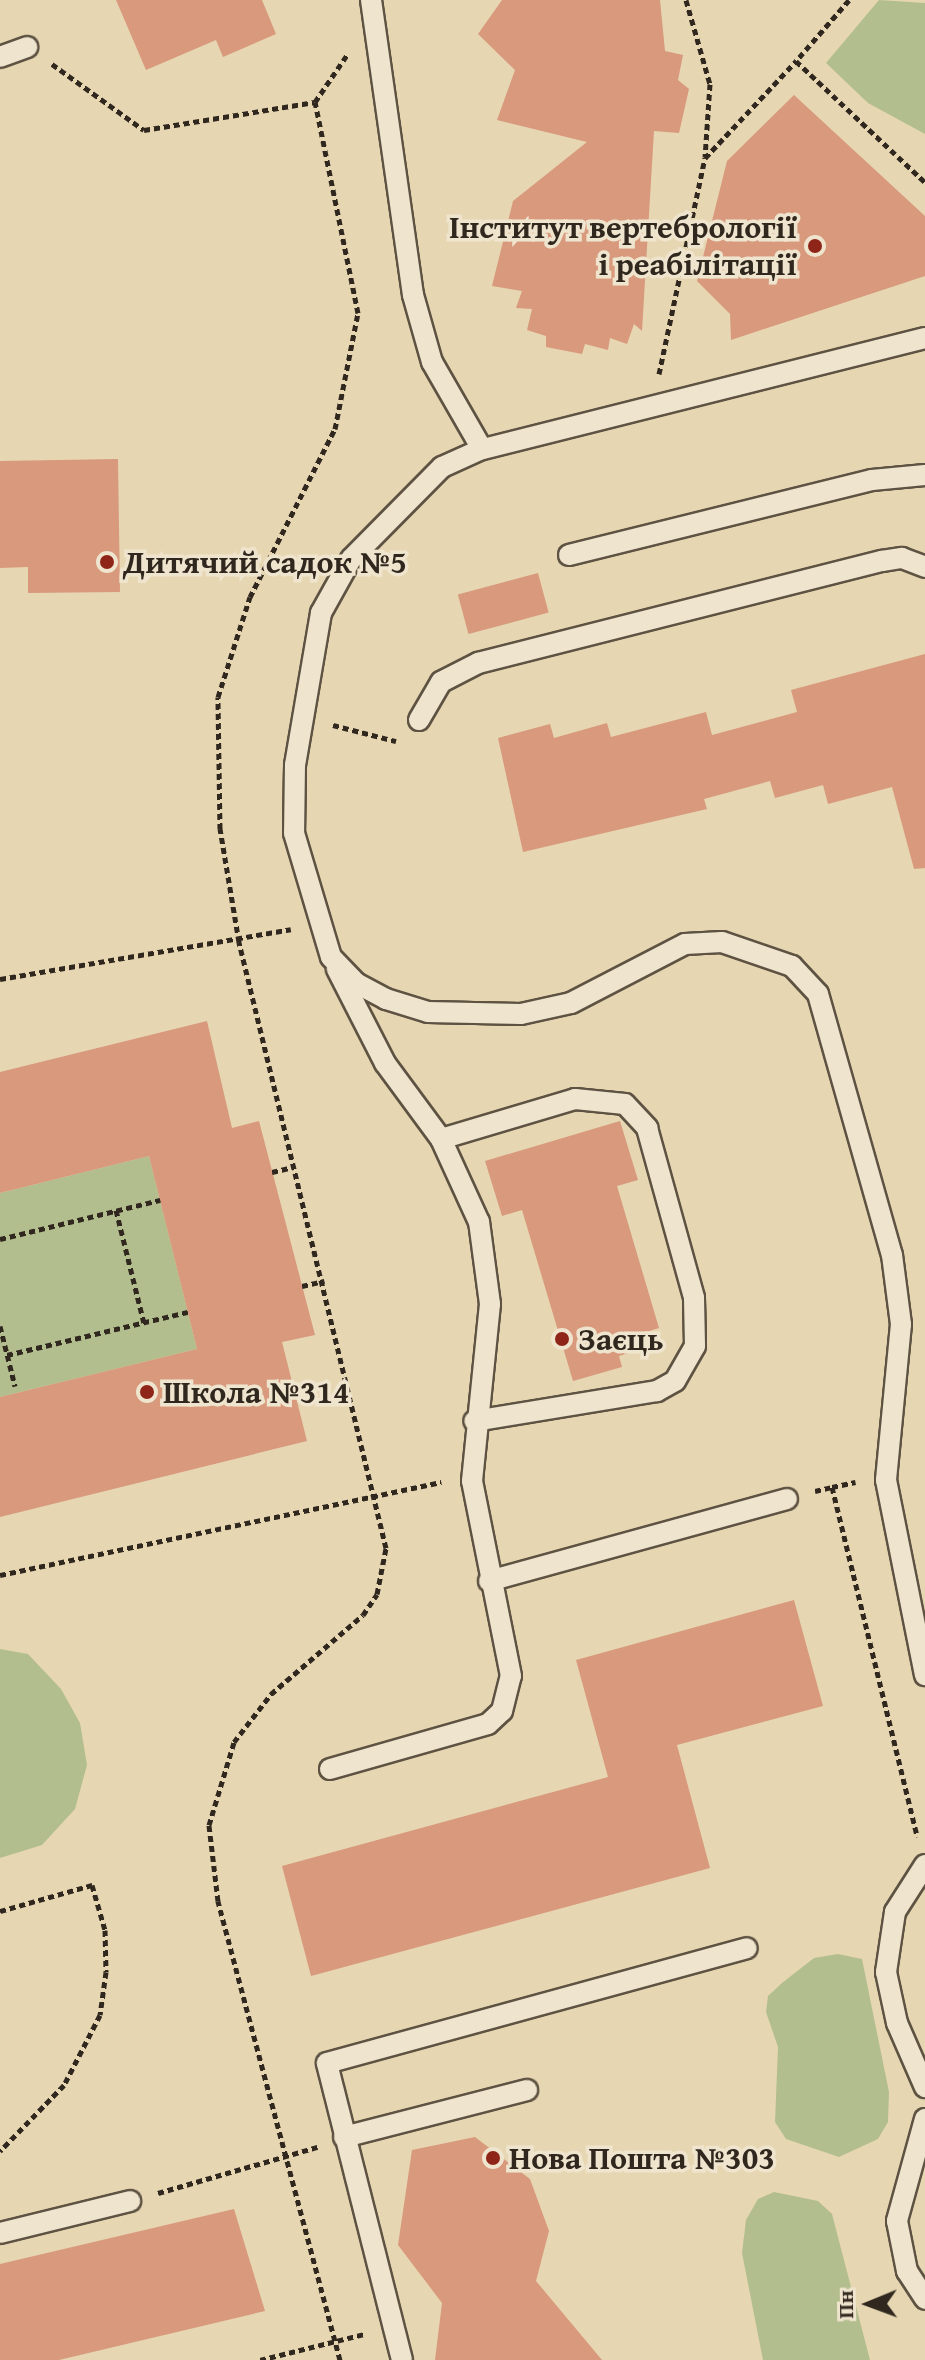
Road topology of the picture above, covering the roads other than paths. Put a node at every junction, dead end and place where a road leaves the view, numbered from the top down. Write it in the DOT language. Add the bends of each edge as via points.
graph roads {
  1 [pos="371,0"];
  2 [pos="27,47"];
  3 [pos="0,57"];
  4 [pos="925,338"];
  5 [pos="482,449"];
  6 [pos="925,475"];
  7 [pos="569,555"];
  8 [pos="925,567"];
  9 [pos="419,720"];
  10 [pos="331,957"];
  11 [pos="441,1139"];
  12 [pos="474,1421"];
  13 [pos="787,1499"];
  14 [pos="489,1581"];
  15 [pos="925,1675"];
  16 [pos="330,1769"];
  17 [pos="924,1866"];
  18 [pos="747,1948"];
  19 [pos="925,2087"];
  20 [pos="527,2090"];
  21 [pos="925,2119"];
  22 [pos="344,2137"];
  23 [pos="130,2201"];
  24 [pos="0,2233"];
  25 [pos="925,2299"];
  26 [pos="402,2360"];
  1 -- 5 [label="lane" via="413,295 432,362"];
  2 -- 3 [label="lane"];
  4 -- 5 [label="lane"];
  5 -- 10 [label="lane" via="442,467 401,502 351,559 321,613 295,765 294,833"];
  6 -- 7 [label="lane" via="872,480"];
  8 -- 9 [label="lane" via="902,558 882,561 478,663 441,682"];
  10 -- 11 [label="lane" via="365,1030"];
  10 -- 15 [label="lane" via="356,983 428,1012 521,1014 571,1003 647,958 685,944 710,942 756,950 792,966 818,994 892,1255 901,1324 886,1480"];
  11 -- 12 [label="lane" via="479,1222 489,1267 490,1304"];
  11 -- 12 [label="lane" via="575,1099 625,1104 647,1128 694,1298 695,1346 675,1381 657,1391"];
  12 -- 14 [label="lane" via="472,1481"];
  13 -- 14 [label="lane"];
  14 -- 16 [label="lane" via="511,1676 502,1711 472,1732"];
  17 -- 19 [label="lane" via="895,1912 886,1972 897,2023"];
  18 -- 22 [label="lane" via="327,2063"];
  20 -- 22 [label="lane"];
  21 -- 25 [label="lane" via="897,2221 907,2271"];
  22 -- 26 [label="lane"];
  23 -- 24 [label="lane"];
}
